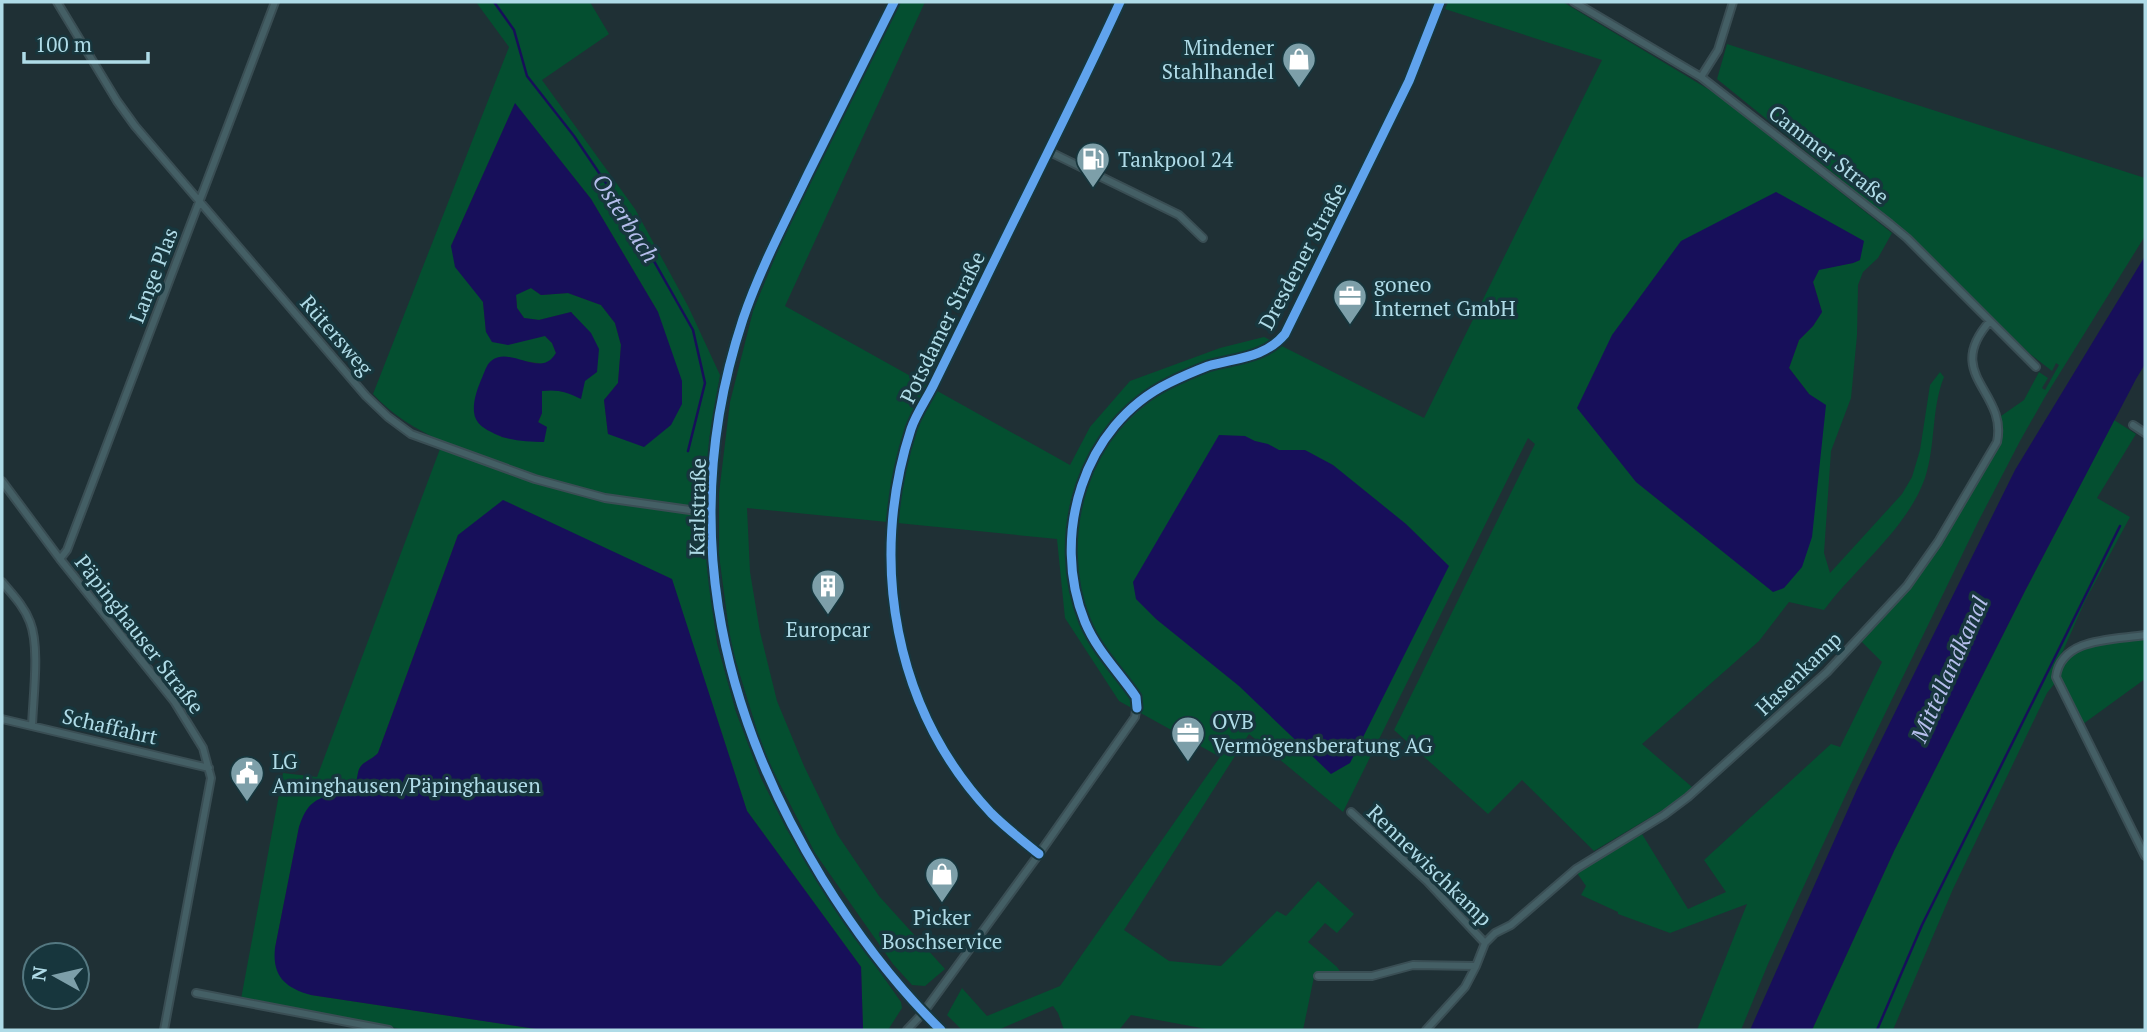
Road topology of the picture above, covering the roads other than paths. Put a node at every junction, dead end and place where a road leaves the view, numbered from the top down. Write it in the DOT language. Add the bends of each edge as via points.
graph roads {
  1 [pos="57,2"];
  2 [pos="275,2"];
  3 [pos="894,2"];
  4 [pos="1120,2"];
  5 [pos="1440,2"];
  6 [pos="1574,2"];
  7 [pos="1733,2"];
  8 [pos="1701,77"];
  9 [pos="1048,152"];
  10 [pos="200,202"];
  11 [pos="1203,238"];
  12 [pos="1990,321"];
  13 [pos="2036,367"];
  14 [pos="2133,425"];
  15 [pos="2145,433"];
  16 [pos="2,481"];
  17 [pos="711,513"];
  18 [pos="60,559"];
  19 [pos="2,582"];
  20 [pos="2145,635"];
  21 [pos="2,719"];
  22 [pos="32,726"];
  23 [pos="209,768"];
  24 [pos="1351,812"];
  25 [pos="1040,854"];
  26 [pos="2145,856"];
  27 [pos="1485,943"];
  28 [pos="1476,966"];
  29 [pos="1318,975"];
  30 [pos="196,993"];
  31 [pos="923,1013"];
  32 [pos="164,1030"];
  33 [pos="389,1030"];
  34 [pos="907,1030"];
  35 [pos="941,1030"];
  36 [pos="1426,1030"];
  1 -- 10 [label="street, Rütersweg" via="117,101"];
  2 -- 10 [label="street, Lange Plas"];
  3 -- 17 [label="street, Karlstraße" via="775,242 744,318 719,417"];
  4 -- 9 [label="street, Potsdamer Straße"];
  5 -- 25 [label="street, Dresdener Straße" via="1409,82 1285,334 1268,350 1209,366 1150,394 1130,409 1098,450 1086,474 1076,499 1071,538 1077,599 1096,644 1136,697 1137,708 1127,730"];
  6 -- 8 [label="street, Cammer Straße"];
  7 -- 8 [label="street" via="1718,50"];
  8 -- 12 [label="street, Cammer Straße" via="1907,238"];
  9 -- 11 [label="street" via="1179,215"];
  9 -- 25 [label="street, Potsdamer Straße" via="912,426 894,500 890,557 902,645 931,727 969,787"];
  10 -- 17 [label="street, Rütersweg" via="366,396 411,435 604,498"];
  10 -- 18 [label="street, Lange Plas"];
  12 -- 13 [label="street, Cammer Straße"];
  12 -- 27 [label="street, Hasenkamp" via="1977,337 1971,356 1998,423 1997,442 1907,586 1827,672 1688,797 1576,869"];
  14 -- 15 [label="street"];
  16 -- 18 [label="street, Päpinghauser Straße"];
  17 -- 31 [label="street, Karlstraße" via="719,618 743,712 763,766 785,814 837,902"];
  18 -- 23 [label="street, Päpinghauser Straße" via="174,701 203,748"];
  19 -- 22 [label="street" via="31,624"];
  20 -- 26 [label="street" via="2074,648 2060,662 2056,677"];
  21 -- 22 [label="street, Schaffahrt"];
  22 -- 23 [label="street, Schaffahrt"];
  23 -- 32 [label="street, Päpinghauser Straße" via="211,778"];
  24 -- 27 [label="street, Rennewischkamp" via="1427,881"];
  25 -- 31 [label="street"];
  27 -- 28 [label="street"];
  28 -- 29 [label="street" via="1413,965 1372,976"];
  28 -- 36 [label="street" via="1465,986"];
  30 -- 33 [label="street"];
  31 -- 34 [label="street"];
  31 -- 35 [label="street, Karlstraße"];
}
